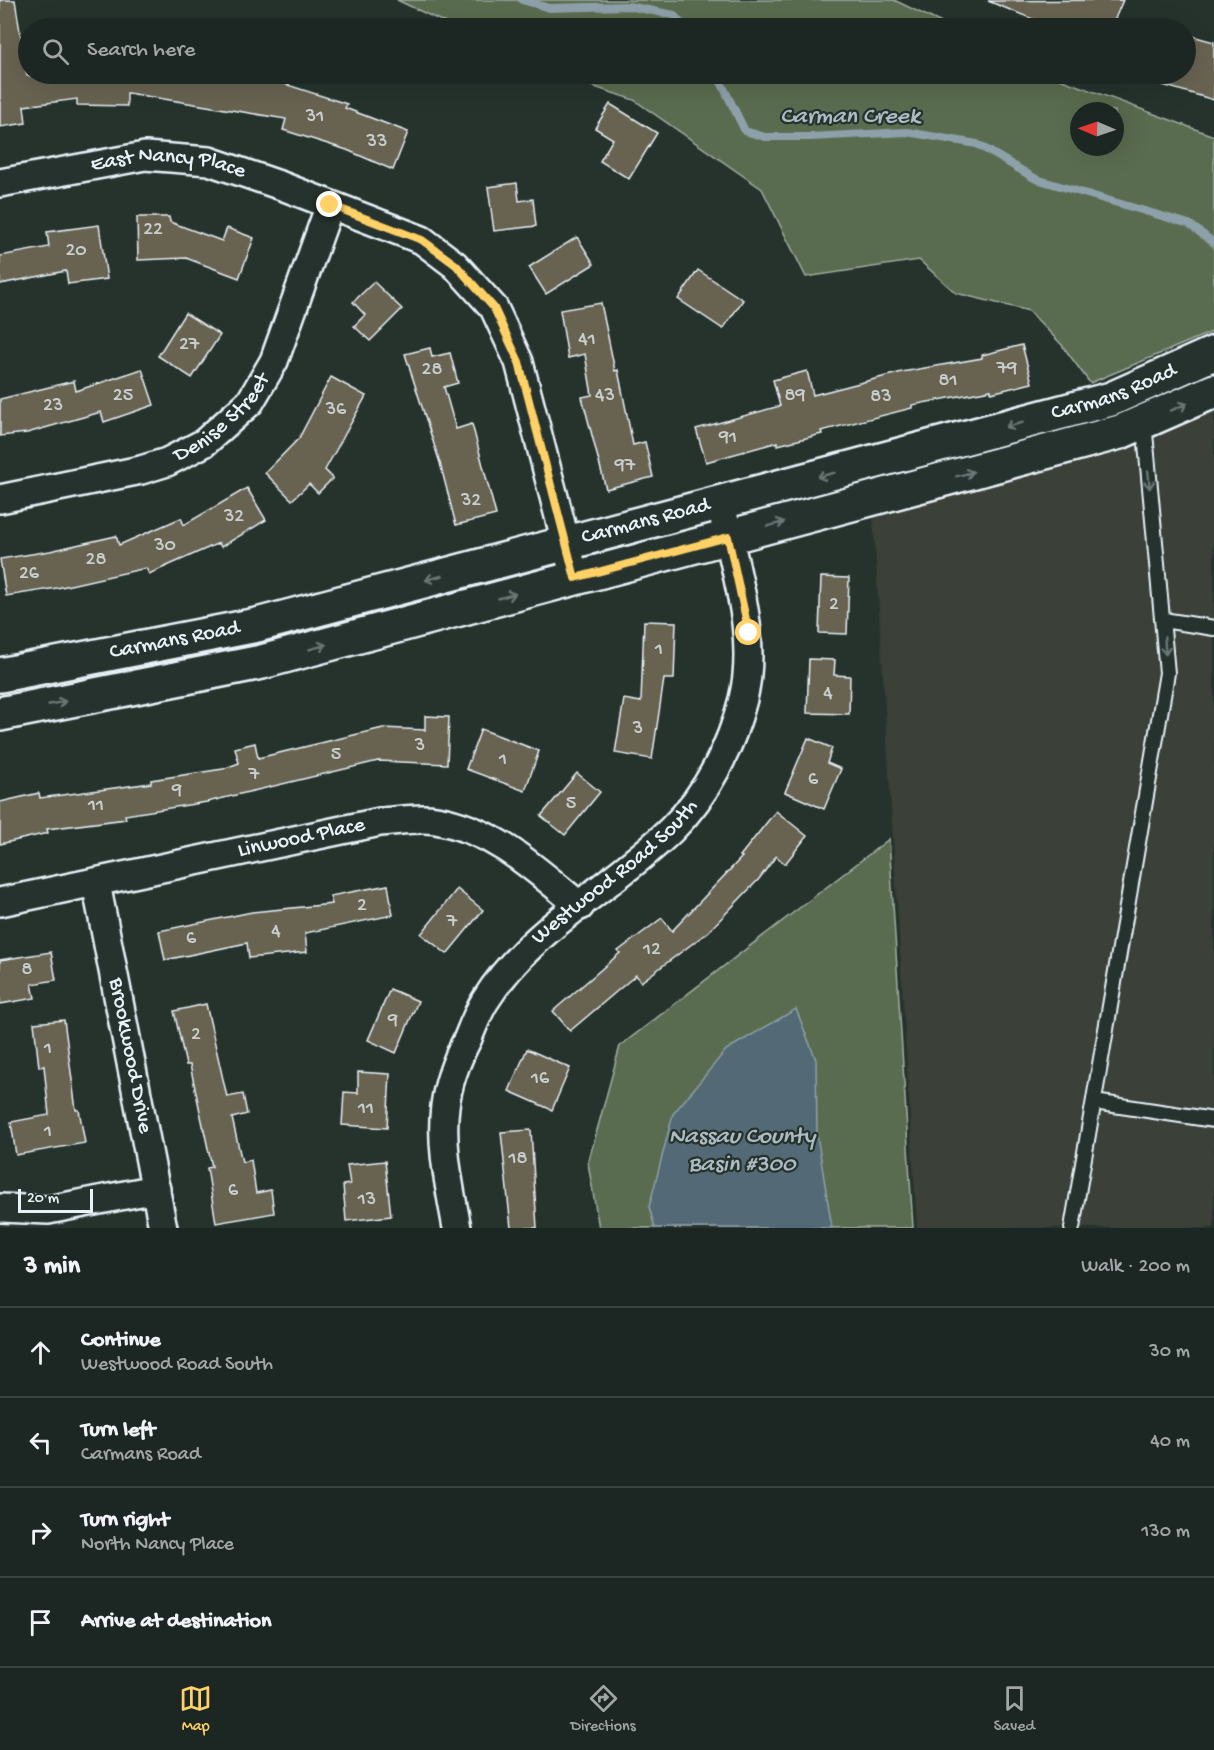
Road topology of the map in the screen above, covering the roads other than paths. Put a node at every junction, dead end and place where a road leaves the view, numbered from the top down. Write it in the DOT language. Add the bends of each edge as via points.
graph roads {
  1 [pos="0,183"];
  2 [pos="330,205"];
  3 [pos="1214,353"];
  4 [pos="1214,391"];
  5 [pos="1144,422"];
  6 [pos="0,499"];
  7 [pos="721,503"];
  8 [pos="728,537"];
  9 [pos="566,544"];
  10 [pos="575,578"];
  11 [pos="1162,620"];
  12 [pos="1214,628"];
  13 [pos="0,675"];
  14 [pos="0,714"];
  15 [pos="96,883"];
  16 [pos="0,902"];
  17 [pos="580,906"];
  18 [pos="1094,1102"];
  19 [pos="1214,1120"];
  20 [pos="156,1189"];
  21 [pos="0,1208"];
  22 [pos="163,1228"];
  23 [pos="457,1228"];
  24 [pos="1072,1228"];
  1 -- 2 [label="street, East Nancy Place" via="145,156 209,161"];
  2 -- 6 [label="street, Denise Street" via="274,362 250,402 204,443 141,470"];
  2 -- 9 [label="street, East Nancy Place" via="422,240 456,265 494,308 519,362"];
  3 -- 7 [label="street, Carmans Road, one-way" via="1111,399"];
  5 -- 4 [label="street, Carmans Road, one-way"];
  8 -- 5 [label="street, Carmans Road, one-way" via="1120,432"];
  5 -- 11 [label="lane, one-way"];
  7 -- 8 [label="street, Westwood Road South"];
  7 -- 9 [label="street, Carmans Road"];
  8 -- 10 [label="street, Carmans Road"];
  8 -- 17 [label="street, Westwood Road South" via="749,633 744,697 729,745 716,772 673,828"];
  9 -- 10 [label="street, East Nancy Place"];
  9 -- 13 [label="street, Carmans Road, one-way" via="256,625"];
  14 -- 10 [label="street, Carmans Road, one-way" via="262,662"];
  11 -- 12 [label="lane"];
  11 -- 18 [label="lane, one-way" via="1167,672"];
  15 -- 16 [label="street, Linwood Place"];
  15 -- 17 [label="street, Linwood Place" via="381,822 434,820 475,831 507,847"];
  15 -- 20 [label="street, Brookwood Drive"];
  17 -- 23 [label="street, Westwood Road South" via="513,965 485,1001 455,1064 445,1105 444,1138"];
  18 -- 19 [label="lane"];
  18 -- 24 [label="lane"];
  20 -- 21 [label="street" via="48,1210"];
  20 -- 22 [label="street, Brookwood Drive"];
}
